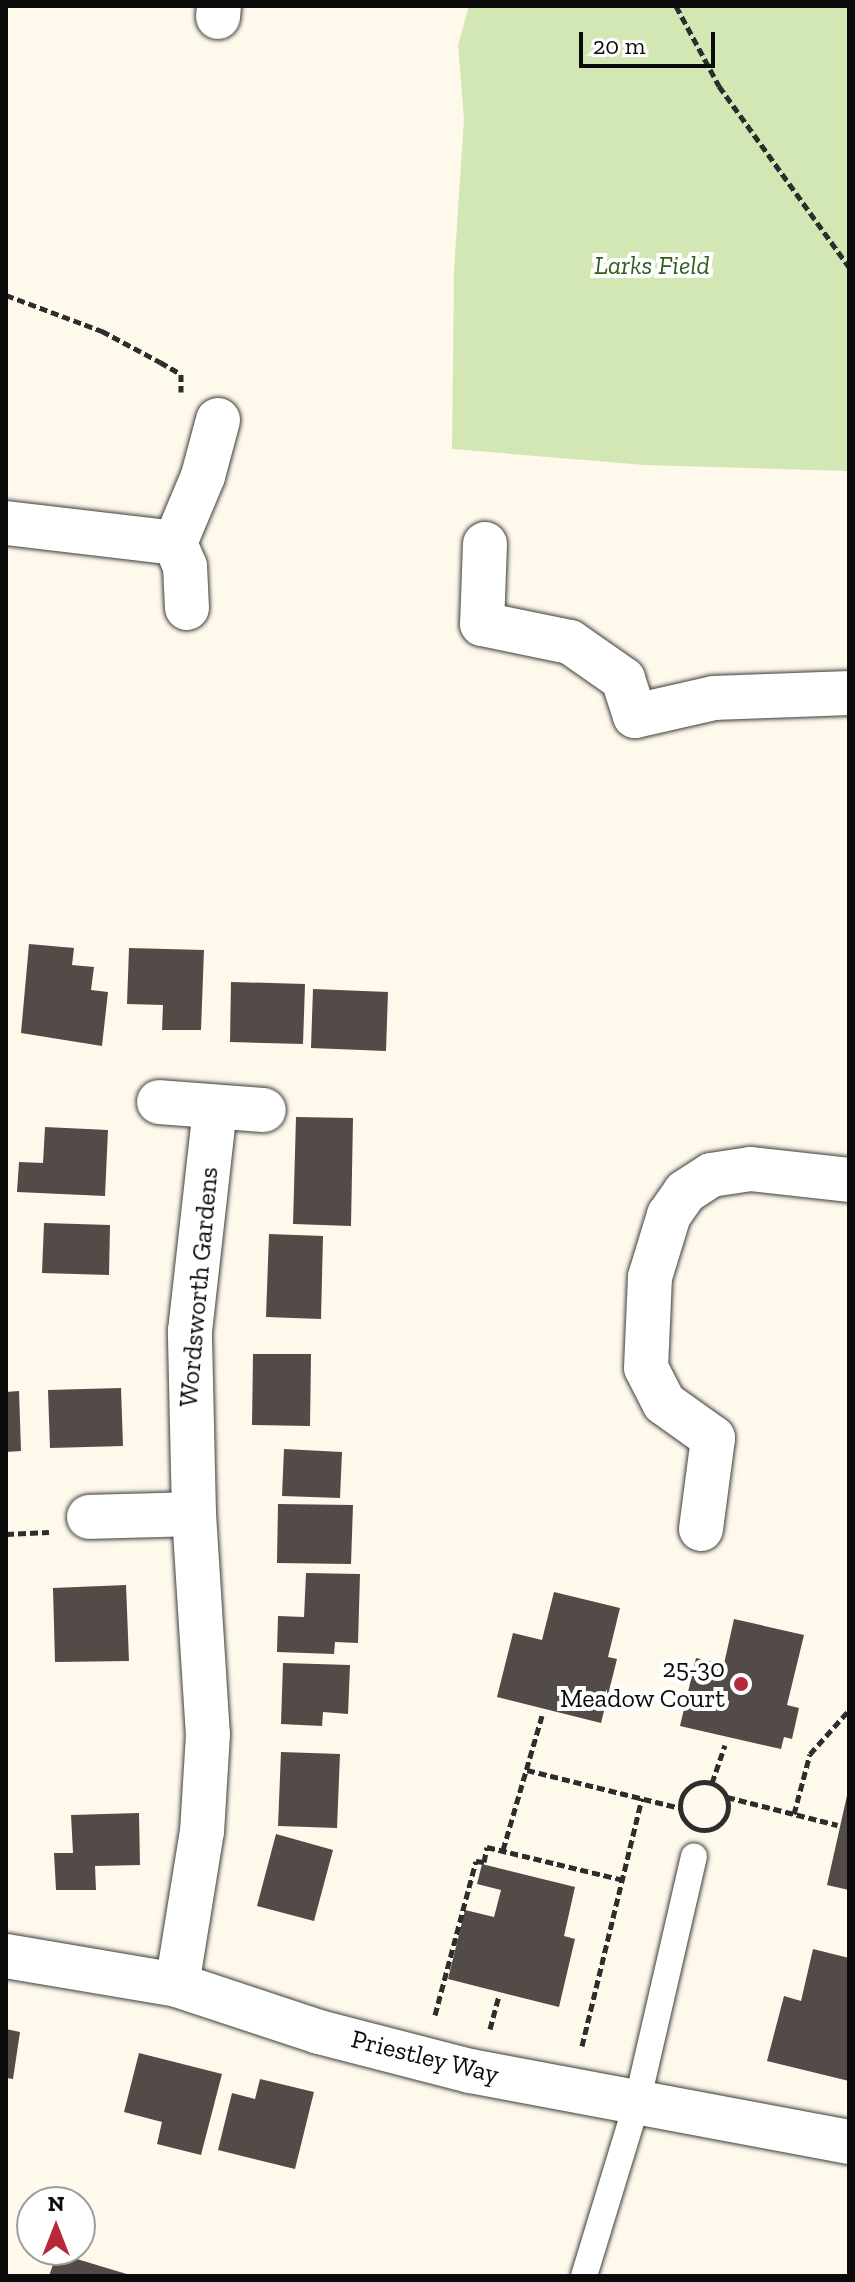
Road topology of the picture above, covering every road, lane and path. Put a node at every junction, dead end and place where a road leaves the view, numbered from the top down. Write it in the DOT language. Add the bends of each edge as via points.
graph roads {
  1 [pos="676,6"];
  2 [pos="849,267"];
  3 [pos="6,295"];
  4 [pos="218,420"];
  5 [pos="6,523"];
  6 [pos="175,543"];
  7 [pos="485,544"];
  8 [pos="187,608"];
  9 [pos="849,693"];
  10 [pos="159,1102"];
  11 [pos="215,1107"];
  12 [pos="264,1110"];
  13 [pos="849,1180"];
  14 [pos="194,1514"];
  15 [pos="89,1517"];
  16 [pos="701,1529"];
  17 [pos="849,1710"];
  18 [pos="542,1716"];
  19 [pos="725,1745"];
  20 [pos="527,1770"];
  21 [pos="712,1783"];
  22 [pos="727,1797"];
  23 [pos="642,1798"];
  24 [pos="680,1808"];
  25 [pos="794,1814"];
  26 [pos="838,1825"];
  27 [pos="503,1850"];
  28 [pos="694,1857"];
  29 [pos="623,1880"];
  30 [pos="6,1956"];
  31 [pos="177,1985"];
  32 [pos="499,1995"];
  33 [pos="432,2026"];
  34 [pos="486,2041"];
  35 [pos="580,2054"];
  36 [pos="637,2103"];
  37 [pos="849,2142"];
  38 [pos="584,2276"];
  1 -- 2 [label="path" via="719,86"];
  3 -- 4 [label="path" via="102,331 181,374 181,408"];
  4 -- 6 [label="street" via="203,476"];
  5 -- 6 [label="street"];
  6 -- 8 [label="street" via="185,566"];
  7 -- 9 [label="street" via="482,624 570,642 623,679 635,716 714,698"];
  10 -- 11 [label="street"];
  11 -- 12 [label="street"];
  11 -- 14 [label="street, Wordsworth Gardens" via="190,1331"];
  13 -- 16 [label="street" via="751,1169 711,1175 685,1192 669,1215 650,1277 646,1368 664,1403 713,1438"];
  14 -- 15 [label="street"];
  14 -- 31 [label="street, Wordsworth Gardens" via="208,1734 202,1831"];
  17 -- 25 [label="path" via="810,1754"];
  18 -- 20 [label="path"];
  19 -- 21 [label="path"];
  20 -- 23 [label="path"];
  20 -- 27 [label="path"];
  21 -- 22 [label="path"];
  21 -- 24 [label="path" via="689,1788"];
  22 -- 24 [label="path" via="723,1821 709,1830 687,1823"];
  22 -- 25 [label="path"];
  23 -- 24 [label="path"];
  23 -- 29 [label="path"];
  25 -- 26 [label="path"];
  27 -- 29 [label="path"];
  27 -- 33 [label="path" via="487,1847 484,1862 476,1861"];
  28 -- 36 [label="lane"];
  29 -- 35 [label="path"];
  30 -- 31 [label="street, Priestley Way"];
  31 -- 36 [label="street, Priestley Way" via="319,2032 470,2071"];
  32 -- 34 [label="path"];
  36 -- 37 [label="street, Priestley Way"];
  36 -- 38 [label="lane"];
}
